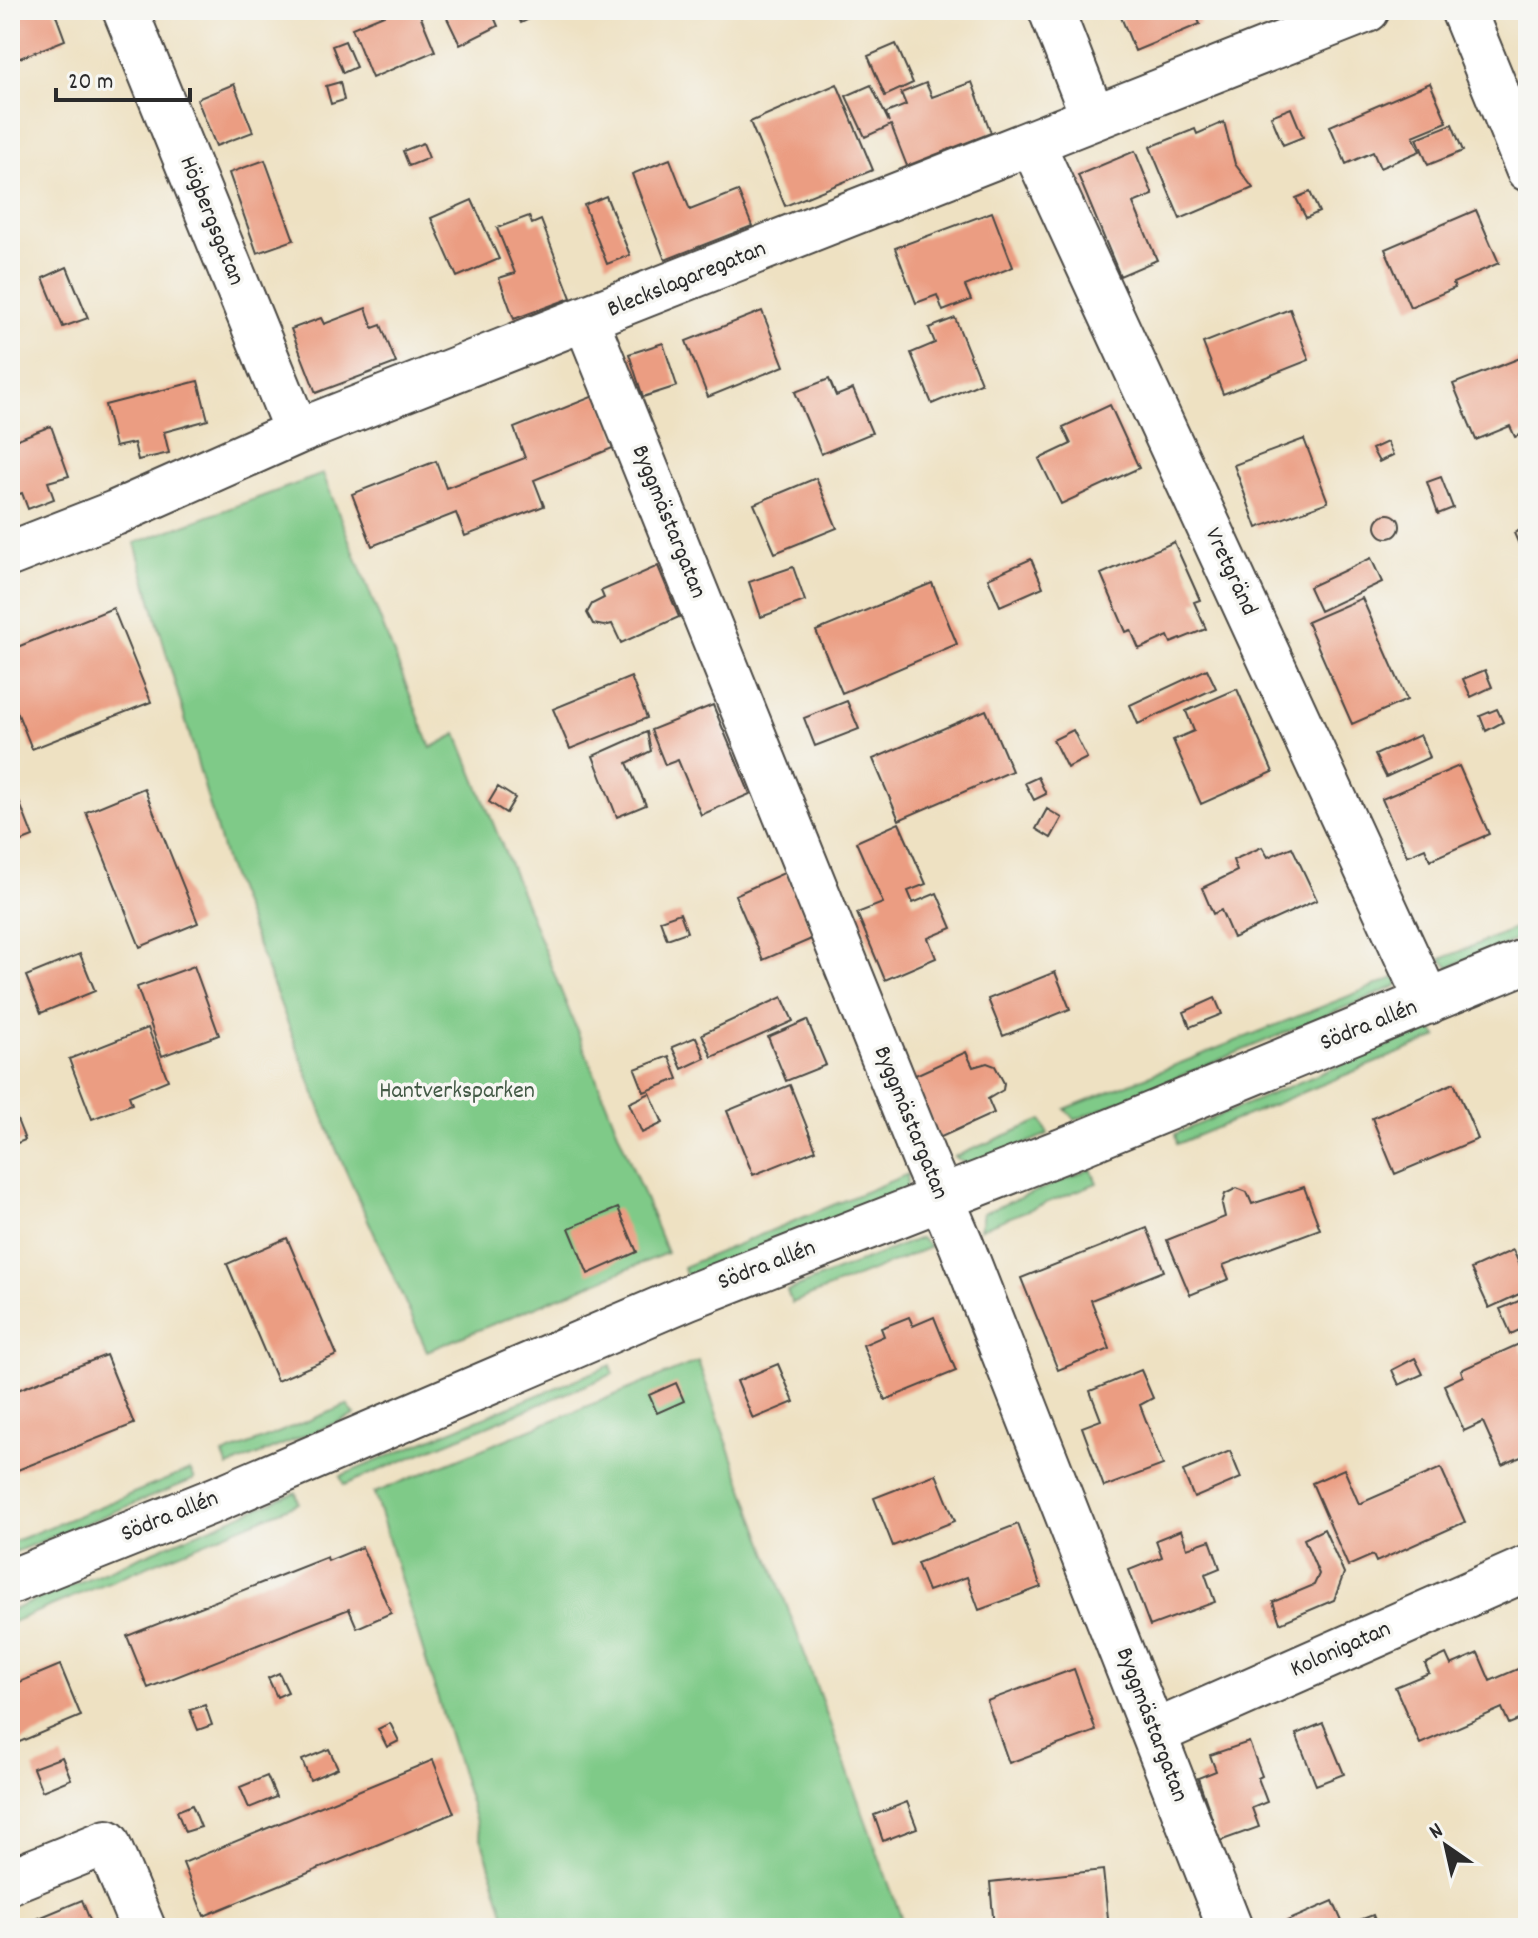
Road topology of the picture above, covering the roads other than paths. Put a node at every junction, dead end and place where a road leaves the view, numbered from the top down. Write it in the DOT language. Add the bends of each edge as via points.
graph roads {
  1 [pos="125,10"];
  2 [pos="1051,10"];
  3 [pos="1367,10"];
  4 [pos="1463,10"];
  5 [pos="1093,117"];
  6 [pos="1032,143"];
  7 [pos="1528,169"];
  8 [pos="586,320"];
  9 [pos="297,432"];
  10 [pos="10,554"];
  11 [pos="1528,960"];
  12 [pos="1428,1002"];
  13 [pos="942,1199"];
  14 [pos="1528,1568"];
  15 [pos="10,1582"];
  16 [pos="1154,1733"];
  17 [pos="10,1881"];
  18 [pos="143,1928"];
  19 [pos="1230,1928"];
  1 -- 9 [label="street, Högbergsgatan"];
  2 -- 5 [label="street"];
  3 -- 5 [label="street, Bleckslagaregatan"];
  4 -- 7 [label="street"];
  5 -- 6 [label="street, Bleckslagaregatan"];
  6 -- 8 [label="street, Bleckslagaregatan"];
  6 -- 12 [label="street, Vretgränd"];
  8 -- 9 [label="street, Bleckslagaregatan"];
  8 -- 13 [label="street, Byggmästargatan"];
  9 -- 10 [label="street, Bleckslagaregatan"];
  11 -- 12 [label="street, Södra allén"];
  12 -- 13 [label="street, Södra allén"];
  13 -- 15 [label="street, Södra allén" via="686,1298"];
  13 -- 16 [label="street, Byggmästargatan"];
  14 -- 16 [label="street, Kolonigatan"];
  16 -- 19 [label="street, Byggmästargatan"];
  17 -- 18 [label="street" via="107,1842"];
}
